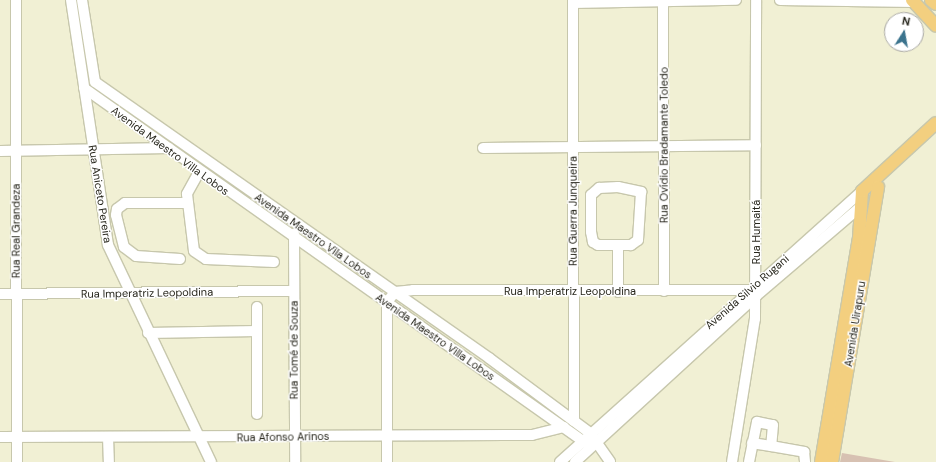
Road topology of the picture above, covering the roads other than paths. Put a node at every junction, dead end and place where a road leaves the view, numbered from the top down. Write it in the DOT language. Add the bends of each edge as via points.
graph roads {
  1 [pos="16,0"];
  2 [pos="70,0"];
  3 [pos="82,0"];
  4 [pos="736,0"];
  5 [pos="756,0"];
  6 [pos="780,0"];
  7 [pos="931,0"];
  8 [pos="663,1"];
  9 [pos="913,1"];
  10 [pos="573,2"];
  11 [pos="936,4"];
  12 [pos="936,26"];
  13 [pos="87,36"];
  14 [pos="75,37"];
  15 [pos="84,88"];
  16 [pos="936,123"];
  17 [pos="936,134"];
  18 [pos="178,141"];
  19 [pos="756,145"];
  20 [pos="664,147"];
  21 [pos="483,148"];
  22 [pos="573,148"];
  23 [pos="16,150"];
  24 [pos="168,150"];
  25 [pos="0,151"];
  26 [pos="92,151"];
  27 [pos="199,172"];
  28 [pos="878,187"];
  29 [pos="862,190"];
  30 [pos="187,203"];
  31 [pos="858,209"];
  32 [pos="296,225"];
  33 [pos="293,238"];
  34 [pos="618,245"];
  35 [pos="180,259"];
  36 [pos="274,262"];
  37 [pos="294,291"];
  38 [pos="664,291"];
  39 [pos="754,291"];
  40 [pos="395,292"];
  41 [pos="572,292"];
  42 [pos="618,292"];
  43 [pos="0,294"];
  44 [pos="17,294"];
  45 [pos="128,294"];
  46 [pos="387,302"];
  47 [pos="257,307"];
  48 [pos="257,331"];
  49 [pos="148,333"];
  50 [pos="257,414"];
  51 [pos="574,421"];
  52 [pos="564,428"];
  53 [pos="17,436"];
  54 [pos="387,436"];
  55 [pos="0,437"];
  56 [pos="108,437"];
  57 [pos="294,437"];
  58 [pos="199,438"];
  59 [pos="590,440"];
  60 [pos="752,443"];
  61 [pos="771,446"];
  62 [pos="830,454"];
  63 [pos="17,462"];
  64 [pos="109,462"];
  65 [pos="211,462"];
  66 [pos="295,462"];
  67 [pos="387,462"];
  68 [pos="560,462"];
  69 [pos="574,462"];
  70 [pos="610,462"];
  71 [pos="732,462"];
  72 [pos="749,462"];
  73 [pos="805,462"];
  74 [pos="821,462"];
  1 -- 23 [label="street, Rua Real Grandeza"];
  2 -- 14 [label="street, Rua Aniceto Pereira"];
  3 -- 13 [label="street, Avenida Maestro Vila Lobos"];
  4 -- 8 [label="street"];
  5 -- 19 [label="street, Rua Humaitá"];
  6 -- 9 [label="street"];
  7 -- 11 [label="main road"];
  8 -- 10 [label="street"];
  8 -- 20 [label="street, Rua Ovídio Bradamante Toledo"];
  9 -- 12 [label="main road"];
  10 -- 22 [label="street, Rua Guerra Junqueira"];
  13 -- 14 [label="street"];
  13 -- 18 [label="street, Avenida Maestro Vila Lobos" via="95,82"];
  14 -- 15 [label="street, Rua Aniceto Pereira"];
  15 -- 24 [label="street, Avenida Maestro Villa Lobos"];
  15 -- 26 [label="street, Rua Aniceto Pereira"];
  16 -- 29 [label="main road, Avenida Silvio Rugani"];
  17 -- 28 [label="main road, Avenida Silvio Rugani"];
  18 -- 24 [label="street"];
  18 -- 32 [label="street, Avenida Maestro Vila Lobos"];
  19 -- 20 [label="street"];
  19 -- 39 [label="street, Rua Humaitá"];
  20 -- 22 [label="street"];
  20 -- 38 [label="street, Rua Ovídio Bradamante Toledo"];
  21 -- 22 [label="street"];
  22 -- 41 [label="street, Rua Guerra Junqueira"];
  23 -- 25 [label="street"];
  23 -- 26 [label="street"];
  23 -- 44 [label="street, Rua Real Grandeza"];
  24 -- 26 [label="street"];
  24 -- 27 [label="street, Avenida Maestro Villa Lobos"];
  26 -- 45 [label="street, Rua Aniceto Pereira" via="108,245"];
  27 -- 30 [label="street" via="190,184"];
  27 -- 33 [label="street, Avenida Maestro Villa Lobos"];
  28 -- 31 [label="main road, Avenida Silvio Rugani"];
  28 -- 62 [label="main road, Avenida Uirapuru"];
  29 -- 31 [label="main road, Avenida Uirapuru"];
  29 -- 39 [label="street, Avenida Silvio Rugani"];
  30 -- 35 [label="street" via="125,203 117,209 116,216 124,247 136,256"];
  30 -- 36 [label="street" via="194,251 200,257"];
  31 -- 39 [label="street, Avenida Silvio Rugani"];
  31 -- 62 [label="main road, Avenida Uirapuru" via="859,238"];
  32 -- 33 [label="street, Rua Tomé de Souza"];
  32 -- 40 [label="street, Avenida Maestro Vila Lobos"];
  33 -- 37 [label="street, Rua Tomé de Souza"];
  33 -- 46 [label="street, Avenida Maestro Villa Lobos"];
  34 -- 34 [label="street" via="593,242 591,195 599,188 634,189 641,192 638,240 631,245"];
  34 -- 42 [label="street"];
  37 -- 45 [label="street, Rua Imperatriz Leopoldina"];
  37 -- 57 [label="street, Rua Tomé de Souza"];
  38 -- 39 [label="street, Rua Imperatriz Leopoldina"];
  38 -- 42 [label="street, Rua Imperatriz Leopoldina"];
  39 -- 59 [label="street, Avenida Silvio Rugani"];
  39 -- 71 [label="street, Rua Humaitá"];
  40 -- 41 [label="street, Rua Imperatriz Leopoldina"];
  40 -- 46 [label="street"];
  40 -- 51 [label="street, Avenida Maestro Vila Lobos"];
  41 -- 42 [label="street, Rua Imperatriz Leopoldina"];
  41 -- 51 [label="street, Rua Guerra Junqueira"];
  43 -- 44 [label="street, Rua Imperatriz Leopoldina"];
  44 -- 45 [label="street, Rua Imperatriz Leopoldina"];
  44 -- 53 [label="street, Rua Real Grandeza"];
  45 -- 49 [label="street, Rua Aniceto Pereira"];
  46 -- 52 [label="street, Avenida Maestro Villa Lobos"];
  46 -- 54 [label="street"];
  47 -- 48 [label="street"];
  48 -- 49 [label="street"];
  48 -- 50 [label="street"];
  49 -- 58 [label="street, Rua Aniceto Pereira"];
  51 -- 59 [label="street, Avenida Maestro Vila Lobos"];
  52 -- 54 [label="street, Rua Afonso Arinos" via="532,435"];
  52 -- 59 [label="street, Avenida Maestro Villa Lobos"];
  53 -- 55 [label="street, Rua Afonso Arinos"];
  53 -- 56 [label="street, Rua Afonso Arinos"];
  53 -- 63 [label="street, Rua Real Grandeza"];
  54 -- 57 [label="street, Rua Afonso Arinos"];
  54 -- 67 [label="street"];
  56 -- 58 [label="street, Rua Afonso Arinos"];
  56 -- 64 [label="street"];
  57 -- 58 [label="street, Rua Afonso Arinos"];
  57 -- 66 [label="street, Rua Tomé de Souza"];
  58 -- 65 [label="street, Rua Aniceto Pereira"];
  59 -- 68 [label="street, Avenida Silvio Rugani"];
  59 -- 69 [label="street, Avenida Silvio Rugani"];
  59 -- 70 [label="street, Avenida Maestro Villa Lobos"];
  60 -- 61 [label="street"];
  60 -- 61 [label="street" via="756,423 771,424"];
  60 -- 72 [label="street"];
  61 -- 73 [label="street" via="804,452"];
  62 -- 74 [label="main road, Avenida Uirapuru"];
}
